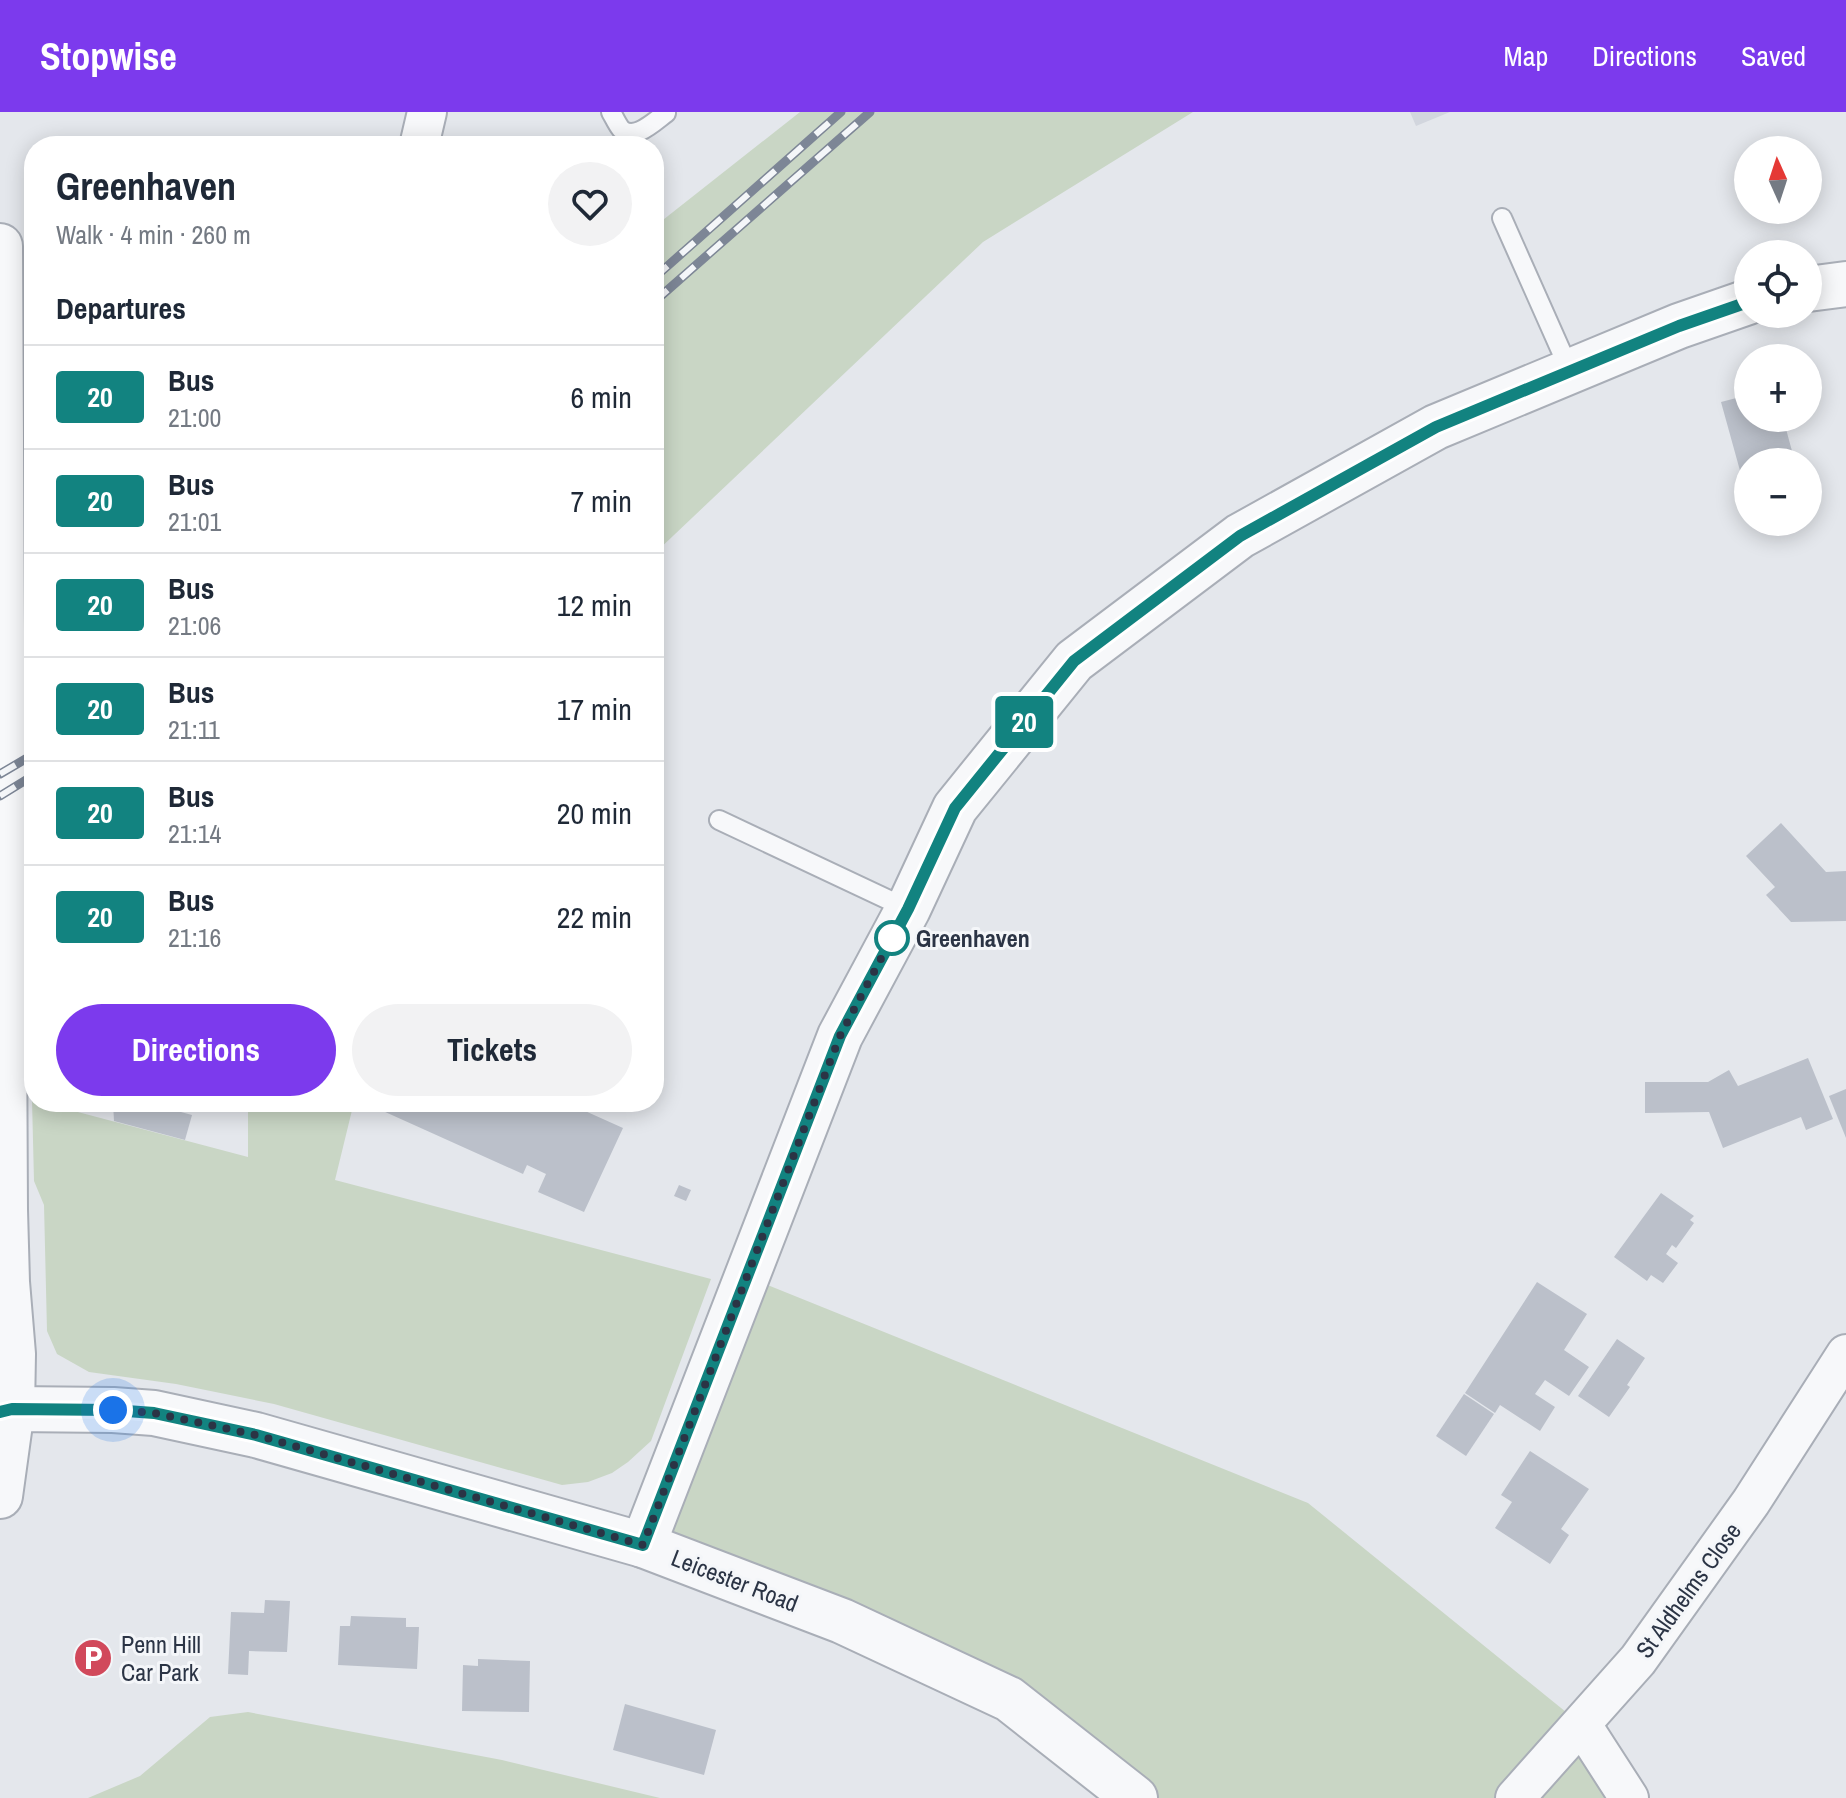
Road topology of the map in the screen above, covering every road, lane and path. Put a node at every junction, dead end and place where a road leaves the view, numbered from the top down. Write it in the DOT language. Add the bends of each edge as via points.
graph roads {
  1 [pos="427,112"];
  2 [pos="611,112"];
  3 [pos="666,113"];
  4 [pos="421,136"];
  5 [pos="1502,218"];
  6 [pos="0,246"];
  7 [pos="1846,284"];
  8 [pos="1822,287"];
  9 [pos="0,306"];
  10 [pos="1734,307"];
  11 [pos="1570,371"];
  12 [pos="719,820"];
  13 [pos="908,909"];
  14 [pos="4,1289"];
  15 [pos="1843,1363"];
  16 [pos="4,1409"];
  17 [pos="0,1496"];
  18 [pos="643,1545"];
  19 [pos="1582,1725"];
  20 [pos="1135,1798"];
  21 [pos="1515,1798"];
  22 [pos="1629,1798"];
  1 -- 4 [label="street"];
  2 -- 3 [label="lane" via="628,133 637,133"];
  5 -- 11 [label="lane"];
  6 -- 9 [label="street"];
  7 -- 8 [label="street"];
  9 -- 14 [label="street"];
  10 -- 11 [label="street"];
  11 -- 13 [label="street" via="1436,427 1240,536 1074,661 955,808"];
  12 -- 13 [label="lane"];
  13 -- 18 [label="street" via="840,1036"];
  14 -- 16 [label="street" via="13,1354"];
  15 -- 19 [label="street, St Aldhelms Close" via="1638,1660"];
  16 -- 17 [label="street"];
  16 -- 18 [label="street, Leicester Road" via="154,1413 256,1435"];
  18 -- 20 [label="street, Leicester Road" via="842,1621 1009,1699"];
  19 -- 21 [label="street, St Aldhelms Close"];
  19 -- 22 [label="street"];
}
